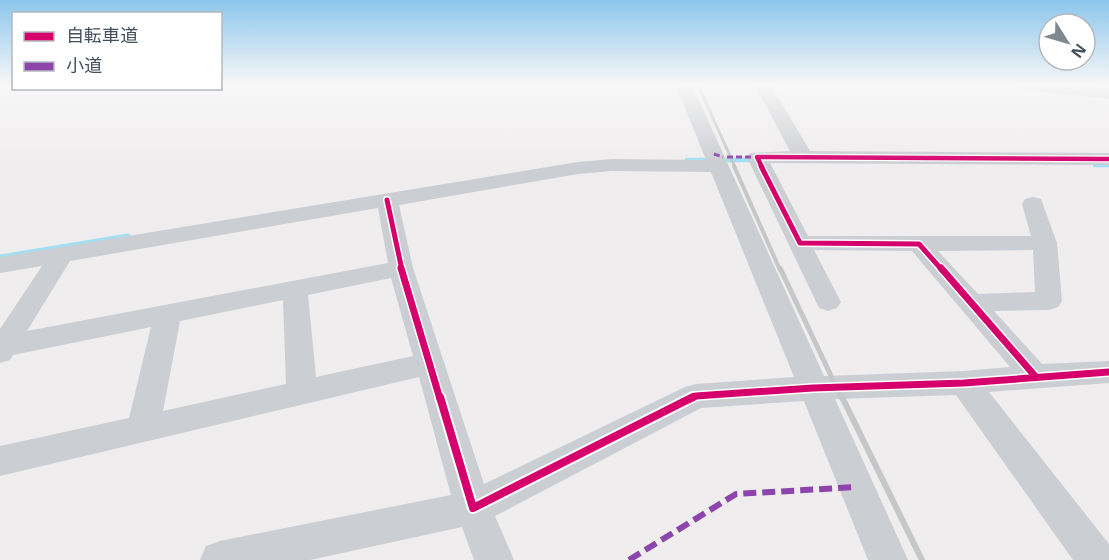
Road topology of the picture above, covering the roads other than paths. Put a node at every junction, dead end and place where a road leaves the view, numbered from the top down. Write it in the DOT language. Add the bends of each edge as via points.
graph roads {
  1 [pos="695,111"];
  2 [pos="778,111"];
  3 [pos="803,157"];
  4 [pos="1109,159"];
  5 [pos="716,160"];
  6 [pos="761,167"];
  7 [pos="1109,171"];
  8 [pos="387,200"];
  9 [pos="1033,204"];
  10 [pos="800,243"];
  11 [pos="1045,243"];
  12 [pos="919,244"];
  13 [pos="0,250"];
  14 [pos="61,255"];
  15 [pos="0,265"];
  16 [pos="401,268"];
  17 [pos="295,289"];
  18 [pos="828,302"];
  19 [pos="972,303"];
  20 [pos="167,315"];
  21 [pos="2,349"];
  22 [pos="429,364"];
  23 [pos="1109,372"];
  24 [pos="1035,376"];
  25 [pos="964,383"];
  26 [pos="813,388"];
  27 [pos="302,392"];
  28 [pos="143,428"];
  29 [pos="0,462"];
  30 [pos="473,508"];
  31 [pos="220,560"];
  32 [pos="494,560"];
  33 [pos="888,560"];
  34 [pos="1097,560"];
  1 -- 5 [label="street"];
  2 -- 3 [label="street"];
  3 -- 4 [label="street"];
  3 -- 6 [label="street" via="758,157"];
  5 -- 8 [label="street" via="578,168"];
  5 -- 13 [label="street" via="597,155"];
  5 -- 26 [label="street"];
  6 -- 7 [label="street"];
  6 -- 10 [label="street"];
  8 -- 14 [label="street"];
  8 -- 16 [label="street"];
  9 -- 11 [label="street"];
  10 -- 12 [label="street"];
  10 -- 18 [label="street"];
  11 -- 12 [label="street"];
  11 -- 19 [label="street" via="1049,301"];
  12 -- 19 [label="street"];
  14 -- 15 [label="street"];
  14 -- 21 [label="street"];
  16 -- 17 [label="street"];
  16 -- 22 [label="street"];
  17 -- 20 [label="street"];
  17 -- 27 [label="street"];
  19 -- 24 [label="street"];
  20 -- 21 [label="street"];
  20 -- 28 [label="street"];
  22 -- 27 [label="street"];
  22 -- 30 [label="street"];
  23 -- 24 [label="street"];
  24 -- 25 [label="street"];
  25 -- 26 [label="street"];
  25 -- 34 [label="street"];
  26 -- 30 [label="street" via="696,396"];
  26 -- 33 [label="street"];
  27 -- 28 [label="street"];
  28 -- 29 [label="street"];
  30 -- 31 [label="street"];
  30 -- 32 [label="street"];
}
